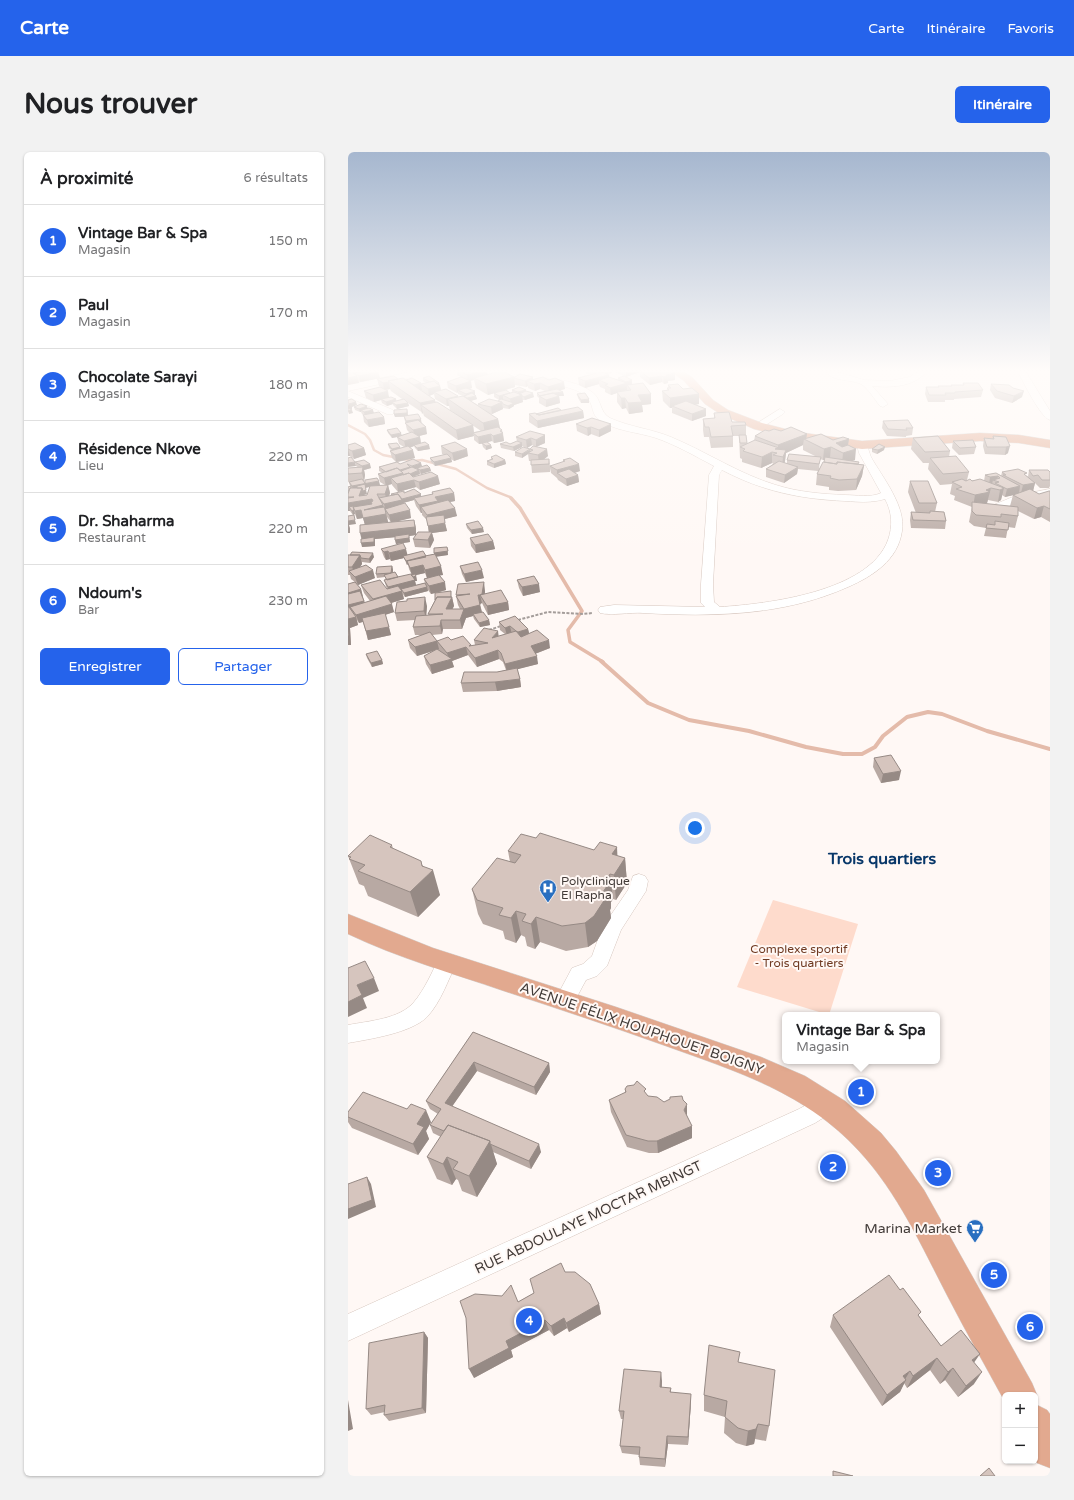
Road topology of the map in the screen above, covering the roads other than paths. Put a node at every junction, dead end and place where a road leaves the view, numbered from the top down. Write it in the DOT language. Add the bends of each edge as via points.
graph roads {
  1 [pos="653,434"];
  2 [pos="792,434"];
  3 [pos="1050,444"];
  4 [pos="862,445"];
  5 [pos="720,465"];
  6 [pos="1050,492"];
  7 [pos="887,494"];
  8 [pos="995,508"];
  9 [pos="716,610"];
  10 [pos="600,611"];
  11 [pos="639,881"];
  12 [pos="348,923"];
  13 [pos="448,962"];
  14 [pos="564,1000"];
  15 [pos="348,1034"];
  16 [pos="826,1104"];
  17 [pos="348,1328"];
  18 [pos="1018,1392"];
  19 [pos="1038,1428"];
  20 [pos="1050,1450"];
  1 -- 5 [label="street" via="669,439"];
  2 -- 4 [label="main road"];
  3 -- 4 [label="main road" via="980,437"];
  4 -- 7 [label="street"];
  5 -- 7 [label="street" via="763,484 802,494 861,499 875,499"];
  5 -- 9 [label="street" via="714,475 707,584 708,603"];
  6 -- 8 [label="street" via="1019,498"];
  7 -- 9 [label="street" via="897,514 896,533 890,550 871,569 834,589 804,598 754,608"];
  9 -- 10 [label="street"];
  11 -- 14 [label="street" via="637,890 612,928 600,960 590,970 579,974"];
  12 -- 13 [label="main road, AVENUE FÉLIX HOUPHOUET BOIGNY"];
  13 -- 14 [label="main road, AVENUE FÉLIX HOUPHOUET BOIGNY"];
  13 -- 15 [label="street" via="417,1013 408,1019 376,1029"];
  14 -- 16 [label="main road, AVENUE FÉLIX HOUPHOUET BOIGNY" via="762,1068 799,1086"];
  16 -- 17 [label="street, RUE ABDOULAYE MOCTAR MBINGT" via="807,1116"];
  16 -- 18 [label="main road, AVENUE FÉLIX HOUPHOUET BOIGNY" via="870,1142 909,1194"];
  19 -- 20 [label="main road"];
}
